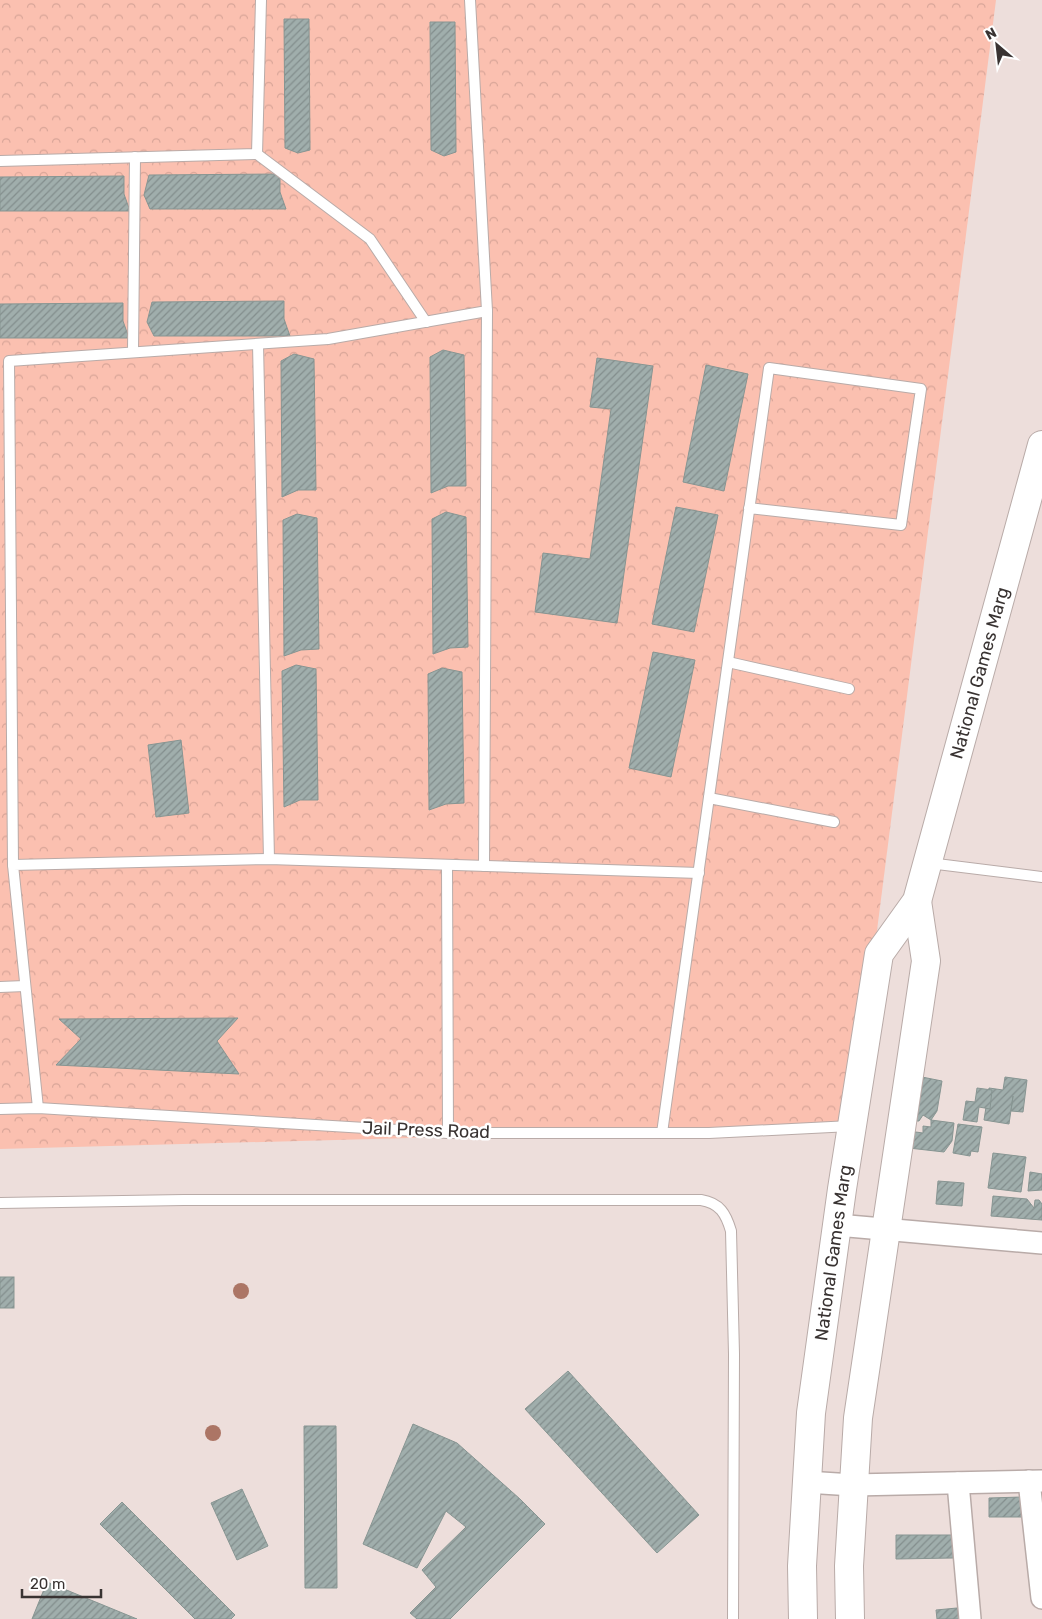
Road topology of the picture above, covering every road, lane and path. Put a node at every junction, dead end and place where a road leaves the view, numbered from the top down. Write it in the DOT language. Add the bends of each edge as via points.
graph roads {
  1 [pos="261,0"];
  2 [pos="470,0"];
  3 [pos="257,154"];
  4 [pos="135,158"];
  5 [pos="0,161"];
  6 [pos="486,311"];
  7 [pos="426,322"];
  8 [pos="258,344"];
  9 [pos="133,352"];
  10 [pos="1042,445"];
  11 [pos="749,508"];
  12 [pos="728,662"];
  13 [pos="849,688"];
  14 [pos="709,798"];
  15 [pos="834,822"];
  16 [pos="269,859"];
  17 [pos="928,862"];
  18 [pos="12,865"];
  19 [pos="447,865"];
  20 [pos="484,866"];
  21 [pos="699,873"];
  22 [pos="1042,877"];
  23 [pos="917,901"];
  24 [pos="25,986"];
  25 [pos="0,987"];
  26 [pos="38,1108"];
  27 [pos="0,1109"];
  28 [pos="852,1126"];
  29 [pos="448,1133"];
  30 [pos="662,1133"];
  31 [pos="0,1203"];
  32 [pos="837,1225"];
  33 [pos="886,1228"];
  34 [pos="1042,1244"];
  35 [pos="1035,1481"];
  36 [pos="806,1482"];
  37 [pos="958,1482"];
  38 [pos="853,1485"];
  39 [pos="1042,1598"];
  40 [pos="733,1619"];
  41 [pos="803,1619"];
  42 [pos="850,1619"];
  43 [pos="970,1619"];
  1 -- 3 [label="lane"];
  2 -- 6 [label="lane"];
  3 -- 4 [label="lane"];
  3 -- 7 [label="lane" via="370,240"];
  4 -- 5 [label="lane"];
  4 -- 9 [label="lane"];
  6 -- 7 [label="lane"];
  6 -- 20 [label="lane"];
  7 -- 8 [label="lane" via="328,339"];
  8 -- 9 [label="lane"];
  8 -- 16 [label="lane"];
  9 -- 18 [label="lane" via="9,361"];
  10 -- 17 [label="main road, National Games Marg"];
  11 -- 11 [label="lane" via="769,368 921,389 901,526"];
  11 -- 12 [label="lane"];
  12 -- 13 [label="lane"];
  12 -- 14 [label="lane"];
  14 -- 15 [label="lane"];
  14 -- 21 [label="lane"];
  16 -- 18 [label="lane"];
  16 -- 19 [label="lane"];
  17 -- 22 [label="lane"];
  17 -- 23 [label="main road, National Games Marg"];
  18 -- 24 [label="lane"];
  19 -- 20 [label="lane"];
  19 -- 29 [label="lane"];
  20 -- 21 [label="lane"];
  21 -- 30 [label="lane"];
  23 -- 28 [label="main road, National Games Marg" via="879,954"];
  23 -- 33 [label="main road, National Games Marg" via="926,961"];
  24 -- 25 [label="lane"];
  24 -- 26 [label="lane"];
  26 -- 27 [label="lane, Jail Press Road"];
  26 -- 29 [label="lane, Jail Press Road"];
  28 -- 30 [label="lane, Jail Press Road"];
  28 -- 32 [label="main road, National Games Marg"];
  29 -- 30 [label="lane, Jail Press Road"];
  31 -- 40 [label="lane" via="184,1200 711,1202 721,1209 731,1231"];
  32 -- 33 [label="street"];
  32 -- 36 [label="main road, National Games Marg" via="811,1414"];
  33 -- 34 [label="street"];
  33 -- 38 [label="main road, National Games Marg" via="858,1418"];
  35 -- 37 [label="street"];
  35 -- 39 [label="street"];
  36 -- 38 [label="street"];
  36 -- 41 [label="main road, National Games Marg"];
  37 -- 38 [label="street"];
  37 -- 43 [label="street"];
  38 -- 42 [label="main road, National Games Marg"];
}
